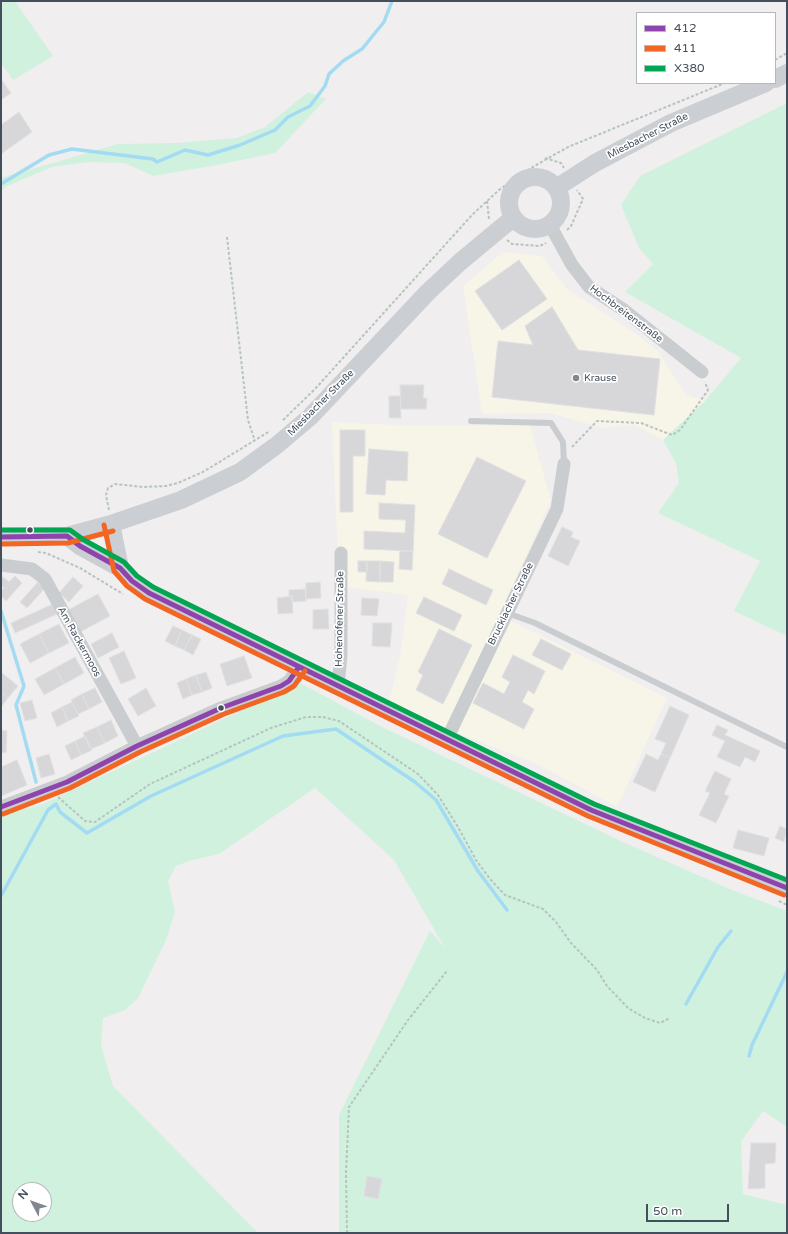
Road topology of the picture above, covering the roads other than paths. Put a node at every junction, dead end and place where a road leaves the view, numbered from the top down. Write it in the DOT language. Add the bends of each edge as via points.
graph roads {
  1 [pos="787,73"];
  2 [pos="776,78"];
  3 [pos="764,84"];
  4 [pos="563,183"];
  5 [pos="513,218"];
  6 [pos="550,225"];
  7 [pos="702,372"];
  8 [pos="471,421"];
  9 [pos="564,464"];
  10 [pos="111,524"];
  11 [pos="67,536"];
  12 [pos="1,537"];
  13 [pos="341,553"];
  14 [pos="1,565"];
  15 [pos="120,568"];
  16 [pos="507,613"];
  17 [pos="299,667"];
  18 [pos="338,686"];
  19 [pos="446,739"];
  20 [pos="137,746"];
  21 [pos="787,747"];
  22 [pos="1,807"];
  23 [pos="787,888"];
  1 -- 2 [label="main road"];
  3 -- 4 [label="main road, Miesbacher Straße" via="671,122"];
  4 -- 5 [label="main road" via="532,177 520,182 511,192 509,201 509,210"];
  4 -- 6 [label="main road" via="561,207"];
  5 -- 6 [label="main road" via="526,228 543,229"];
  5 -- 10 [label="main road, Miesbacher Straße" via="428,292 310,417 277,445 240,472 218,483 181,500"];
  6 -- 7 [label="street, Hochbreitenstraße" via="572,265 589,287 624,310"];
  8 -- 9 [label="lane" via="551,423 563,442"];
  9 -- 16 [label="street, Brucklacher Straße" via="557,509"];
  10 -- 11 [label="main road, Miesbacher Straße"];
  10 -- 15 [label="main road"];
  11 -- 12 [label="main road, Miesbacher Straße"];
  11 -- 15 [label="main road"];
  13 -- 18 [label="street, Hohenofener Straße" via="341,654"];
  14 -- 20 [label="street, Am Rackermoos" via="32,568 45,579"];
  15 -- 17 [label="main road, Hohenofener Straße" via="132,581 149,593"];
  16 -- 19 [label="street, Brucklacher Straße"];
  16 -- 21 [label="lane" via="535,623"];
  17 -- 18 [label="main road, Hohenofener Straße"];
  17 -- 20 [label="street" via="289,681 280,686 221,708"];
  18 -- 19 [label="main road, Hohenofener Straße"];
  19 -- 23 [label="main road, Hohenofener Straße" via="591,810"];
  20 -- 22 [label="street" via="53,788"];
}
